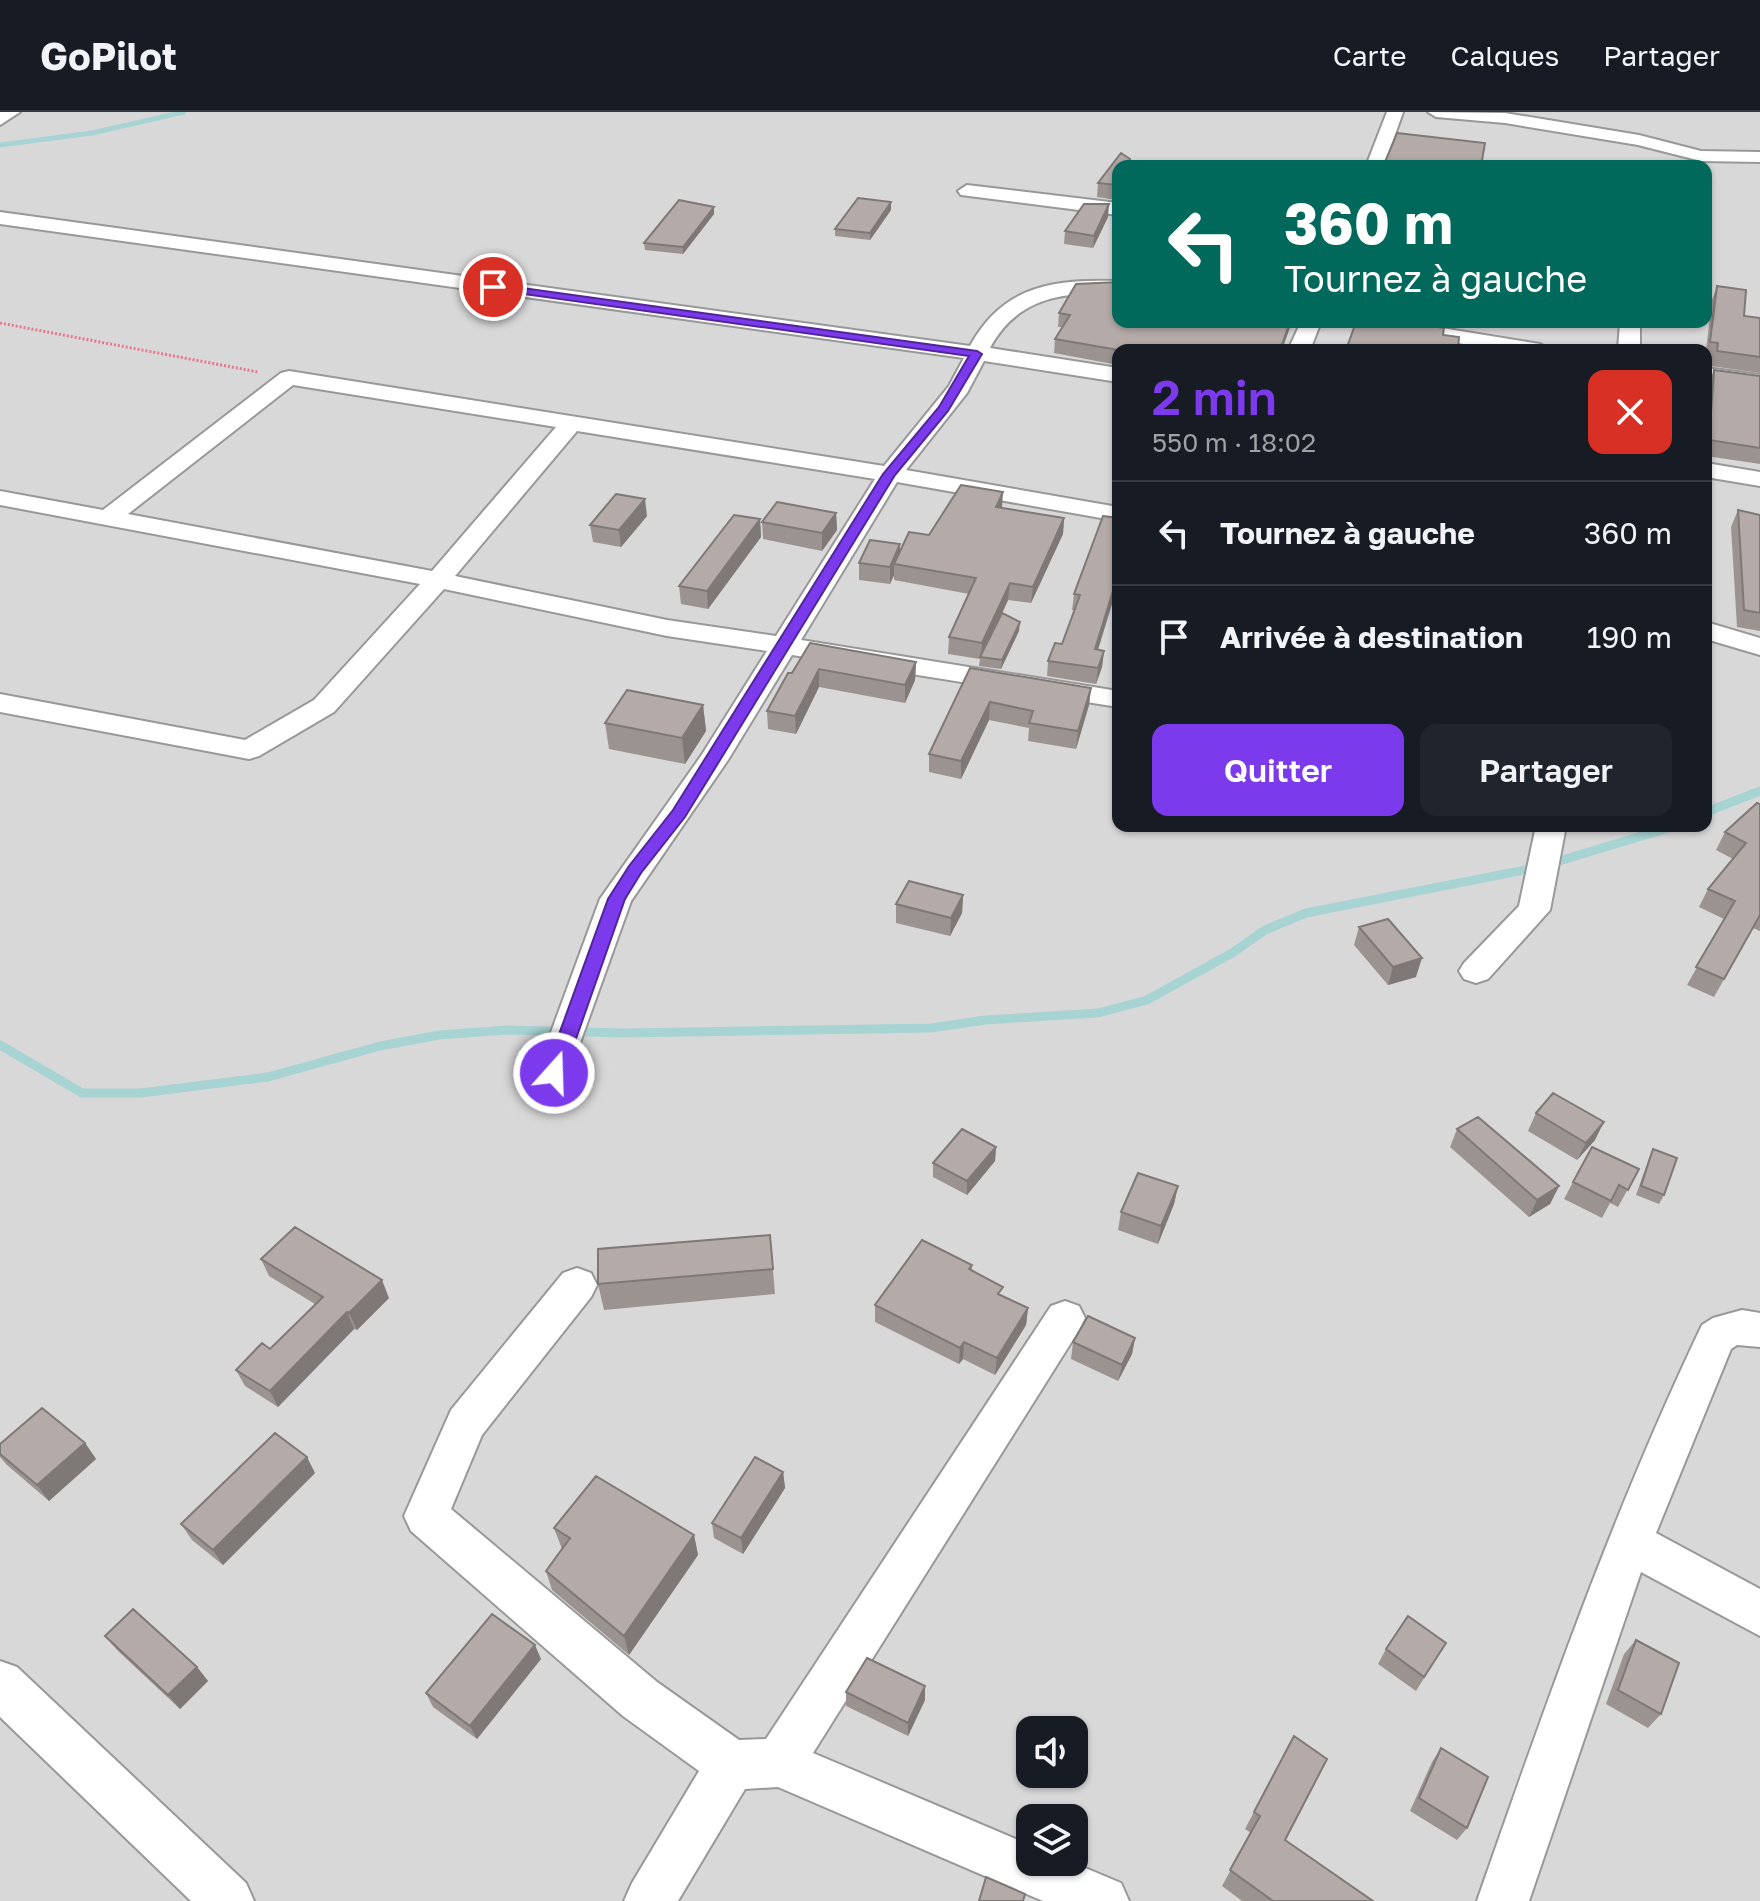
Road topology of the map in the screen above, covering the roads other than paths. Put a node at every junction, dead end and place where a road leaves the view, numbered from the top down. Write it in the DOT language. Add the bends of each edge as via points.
graph roads {
  1 [pos="12,112"];
  2 [pos="1395,112"];
  3 [pos="1436,112"];
  4 [pos="0,120"];
  5 [pos="1760,157"];
  6 [pos="1377,160"];
  7 [pos="967,191"];
  8 [pos="1112,208"];
  9 [pos="0,218"];
  10 [pos="1112,287"];
  11 [pos="1403,328"];
  12 [pos="1503,344"];
  13 [pos="977,354"];
  14 [pos="1112,374"];
  15 [pos="1712,376"];
  16 [pos="1760,382"];
  17 [pos="570,425"];
  18 [pos="1712,471"];
  19 [pos="890,474"];
  20 [pos="1760,479"];
  21 [pos="0,498"];
  22 [pos="1112,513"];
  23 [pos="107,519"];
  24 [pos="437,581"];
  25 [pos="1712,632"];
  26 [pos="784,646"];
  27 [pos="1760,647"];
  28 [pos="1112,698"];
  29 [pos="0,703"];
  30 [pos="1550,832"];
  31 [pos="1476,971"];
  32 [pos="554,1073"];
  33 [pos="577,1285"];
  34 [pos="1065,1318"];
  35 [pos="1760,1330"];
  36 [pos="1631,1543"];
  37 [pos="1760,1614"];
  38 [pos="0,1684"];
  39 [pos="755,1764"];
  40 [pos="228,1901"];
  41 [pos="650,1901"];
  42 [pos="1103,1901"];
  43 [pos="1503,1901"];
  1 -- 4 [label="street"];
  2 -- 6 [label="street"];
  3 -- 5 [label="street" via="1639,140 1701,156"];
  7 -- 8 [label="street"];
  9 -- 13 [label="street"];
  10 -- 13 [label="street" via="1065,288 1012,306 991,327"];
  11 -- 12 [label="street"];
  13 -- 14 [label="street"];
  13 -- 19 [label="street" via="944,408"];
  15 -- 16 [label="street"];
  17 -- 19 [label="street"];
  17 -- 23 [label="street" via="289,378"];
  17 -- 24 [label="street"];
  18 -- 20 [label="street"];
  19 -- 22 [label="street"];
  19 -- 26 [label="street"];
  21 -- 23 [label="street"];
  23 -- 24 [label="street"];
  24 -- 26 [label="street"];
  24 -- 29 [label="street" via="324,706 249,750"];
  25 -- 27 [label="street"];
  26 -- 28 [label="street"];
  26 -- 32 [label="street" via="679,813 616,899"];
  30 -- 31 [label="street" via="1534,910"];
  33 -- 39 [label="street" via="466,1423 426,1516 640,1699"];
  34 -- 39 [label="street"];
  35 -- 36 [label="street" via="1728,1328 1716,1337"];
  36 -- 37 [label="street"];
  36 -- 43 [label="street"];
  38 -- 40 [label="street"];
  39 -- 41 [label="street" via="704,1806"];
  39 -- 42 [label="street"];
}
